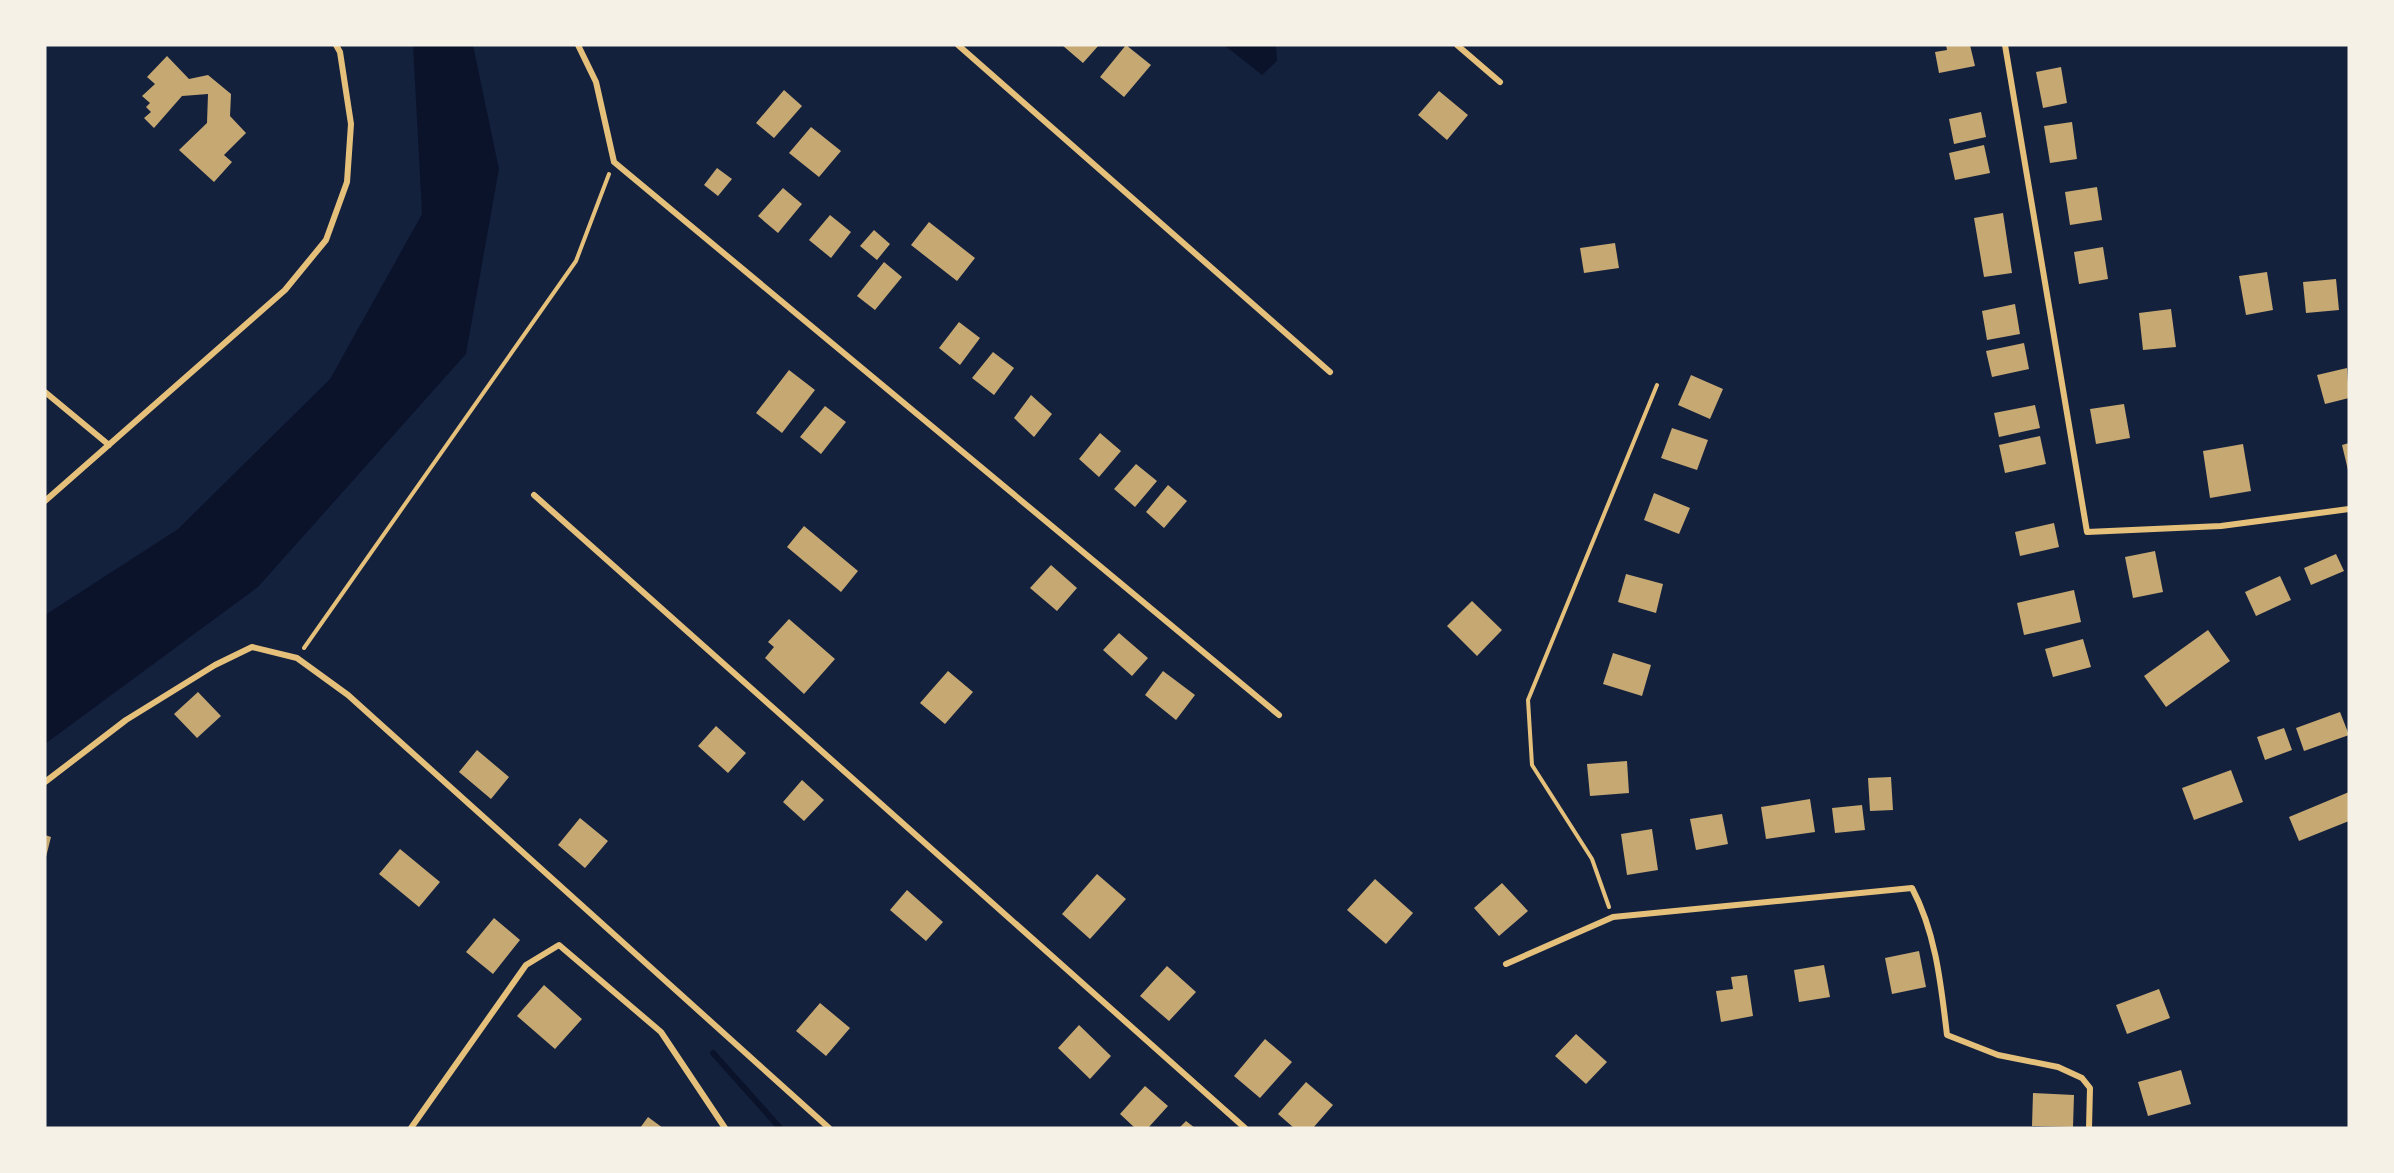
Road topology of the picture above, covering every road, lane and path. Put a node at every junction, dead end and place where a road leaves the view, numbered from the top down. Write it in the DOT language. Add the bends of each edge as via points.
graph roads {
  1 [pos="336,45"];
  2 [pos="578,45"];
  3 [pos="958,45"];
  4 [pos="1457,45"];
  5 [pos="2005,45"];
  6 [pos="1500,82"];
  7 [pos="614,162"];
  8 [pos="1330,372"];
  9 [pos="1657,385"];
  10 [pos="45,392"];
  11 [pos="109,445"];
  12 [pos="534,495"];
  13 [pos="45,501"];
  14 [pos="2349,509"];
  15 [pos="297,658"];
  16 [pos="1279,715"];
  17 [pos="45,782"];
  18 [pos="1613,916"];
  19 [pos="1506,964"];
  20 [pos="411,1128"];
  21 [pos="725,1128"];
  22 [pos="829,1128"];
  23 [pos="1245,1128"];
  24 [pos="2089,1128"];
  1 -- 11 [label="street" via="351,124 347,182 326,240 285,290"];
  2 -- 7 [label="street" via="596,82"];
  3 -- 8 [label="street"];
  4 -- 6 [label="street"];
  5 -- 14 [label="street" via="2086,532 2221,526"];
  7 -- 15 [label="path" via="576,261"];
  7 -- 16 [label="street"];
  9 -- 18 [label="path" via="1528,700 1532,765 1592,859"];
  10 -- 11 [label="street"];
  11 -- 13 [label="street"];
  12 -- 23 [label="street"];
  15 -- 17 [label="street" via="252,647 215,665 126,720"];
  15 -- 22 [label="street" via="357,702"];
  18 -- 19 [label="street"];
  18 -- 24 [label="street" via="1912,888 1921,905 1940,974 1947,1035 1998,1055 2058,1067 2082,1078 2090,1088"];
  20 -- 21 [label="street" via="526,965 559,945 661,1032"];
}
